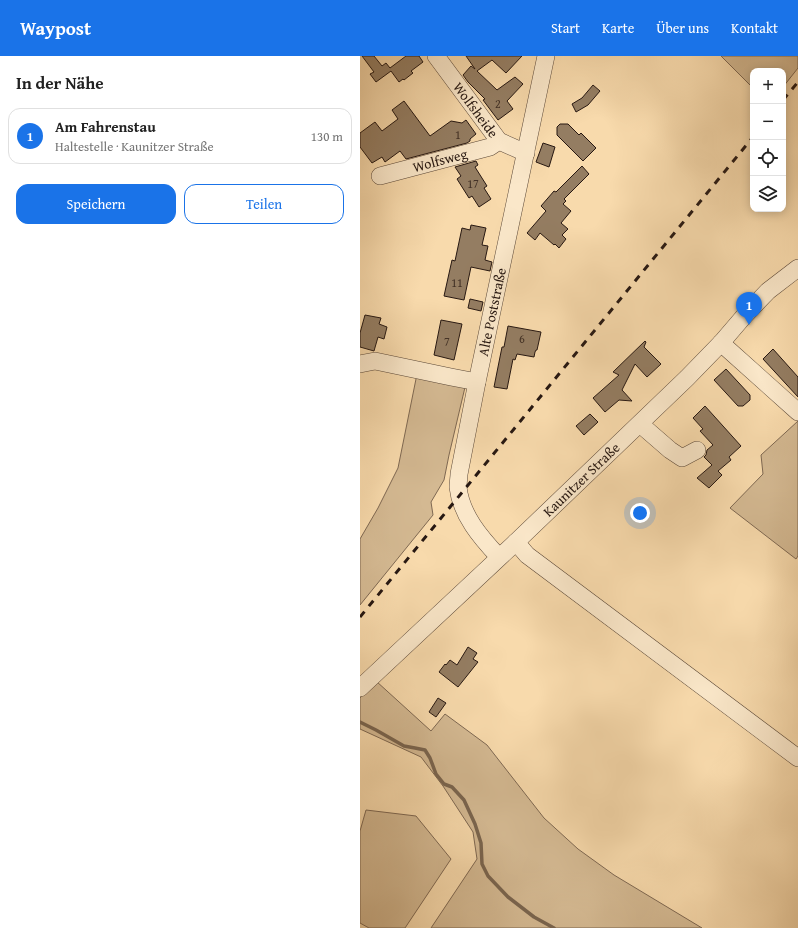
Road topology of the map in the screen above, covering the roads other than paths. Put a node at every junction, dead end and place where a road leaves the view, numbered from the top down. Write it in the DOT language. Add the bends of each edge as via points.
graph roads {
  1 [pos="436,56"];
  2 [pos="546,56"];
  3 [pos="499,141"];
  4 [pos="526,153"];
  5 [pos="380,176"];
  6 [pos="798,268"];
  7 [pos="722,342"];
  8 [pos="360,364"];
  9 [pos="477,382"];
  10 [pos="798,412"];
  11 [pos="640,424"];
  12 [pos="697,450"];
  13 [pos="516,542"];
  14 [pos="499,557"];
  15 [pos="360,688"];
  16 [pos="798,758"];
  1 -- 3 [label="street, Wolfsheide"];
  2 -- 4 [label="street, Alte Poststraße"];
  3 -- 4 [label="street, Wolfsheide"];
  3 -- 5 [label="street, Wolfsweg" via="490,147"];
  4 -- 9 [label="street, Alte Poststraße"];
  6 -- 7 [label="street, Kaunitzer Straße" via="768,291"];
  7 -- 10 [label="street"];
  7 -- 11 [label="street, Kaunitzer Straße"];
  8 -- 9 [label="street" via="375,361"];
  9 -- 14 [label="street, Alte Poststraße" via="458,486 462,504 475,528"];
  11 -- 12 [label="street" via="682,458"];
  11 -- 13 [label="street, Kaunitzer Straße"];
  13 -- 14 [label="street, Kaunitzer Straße"];
  13 -- 16 [label="street" via="527,555"];
  14 -- 15 [label="street, Kaunitzer Straße"];
}
